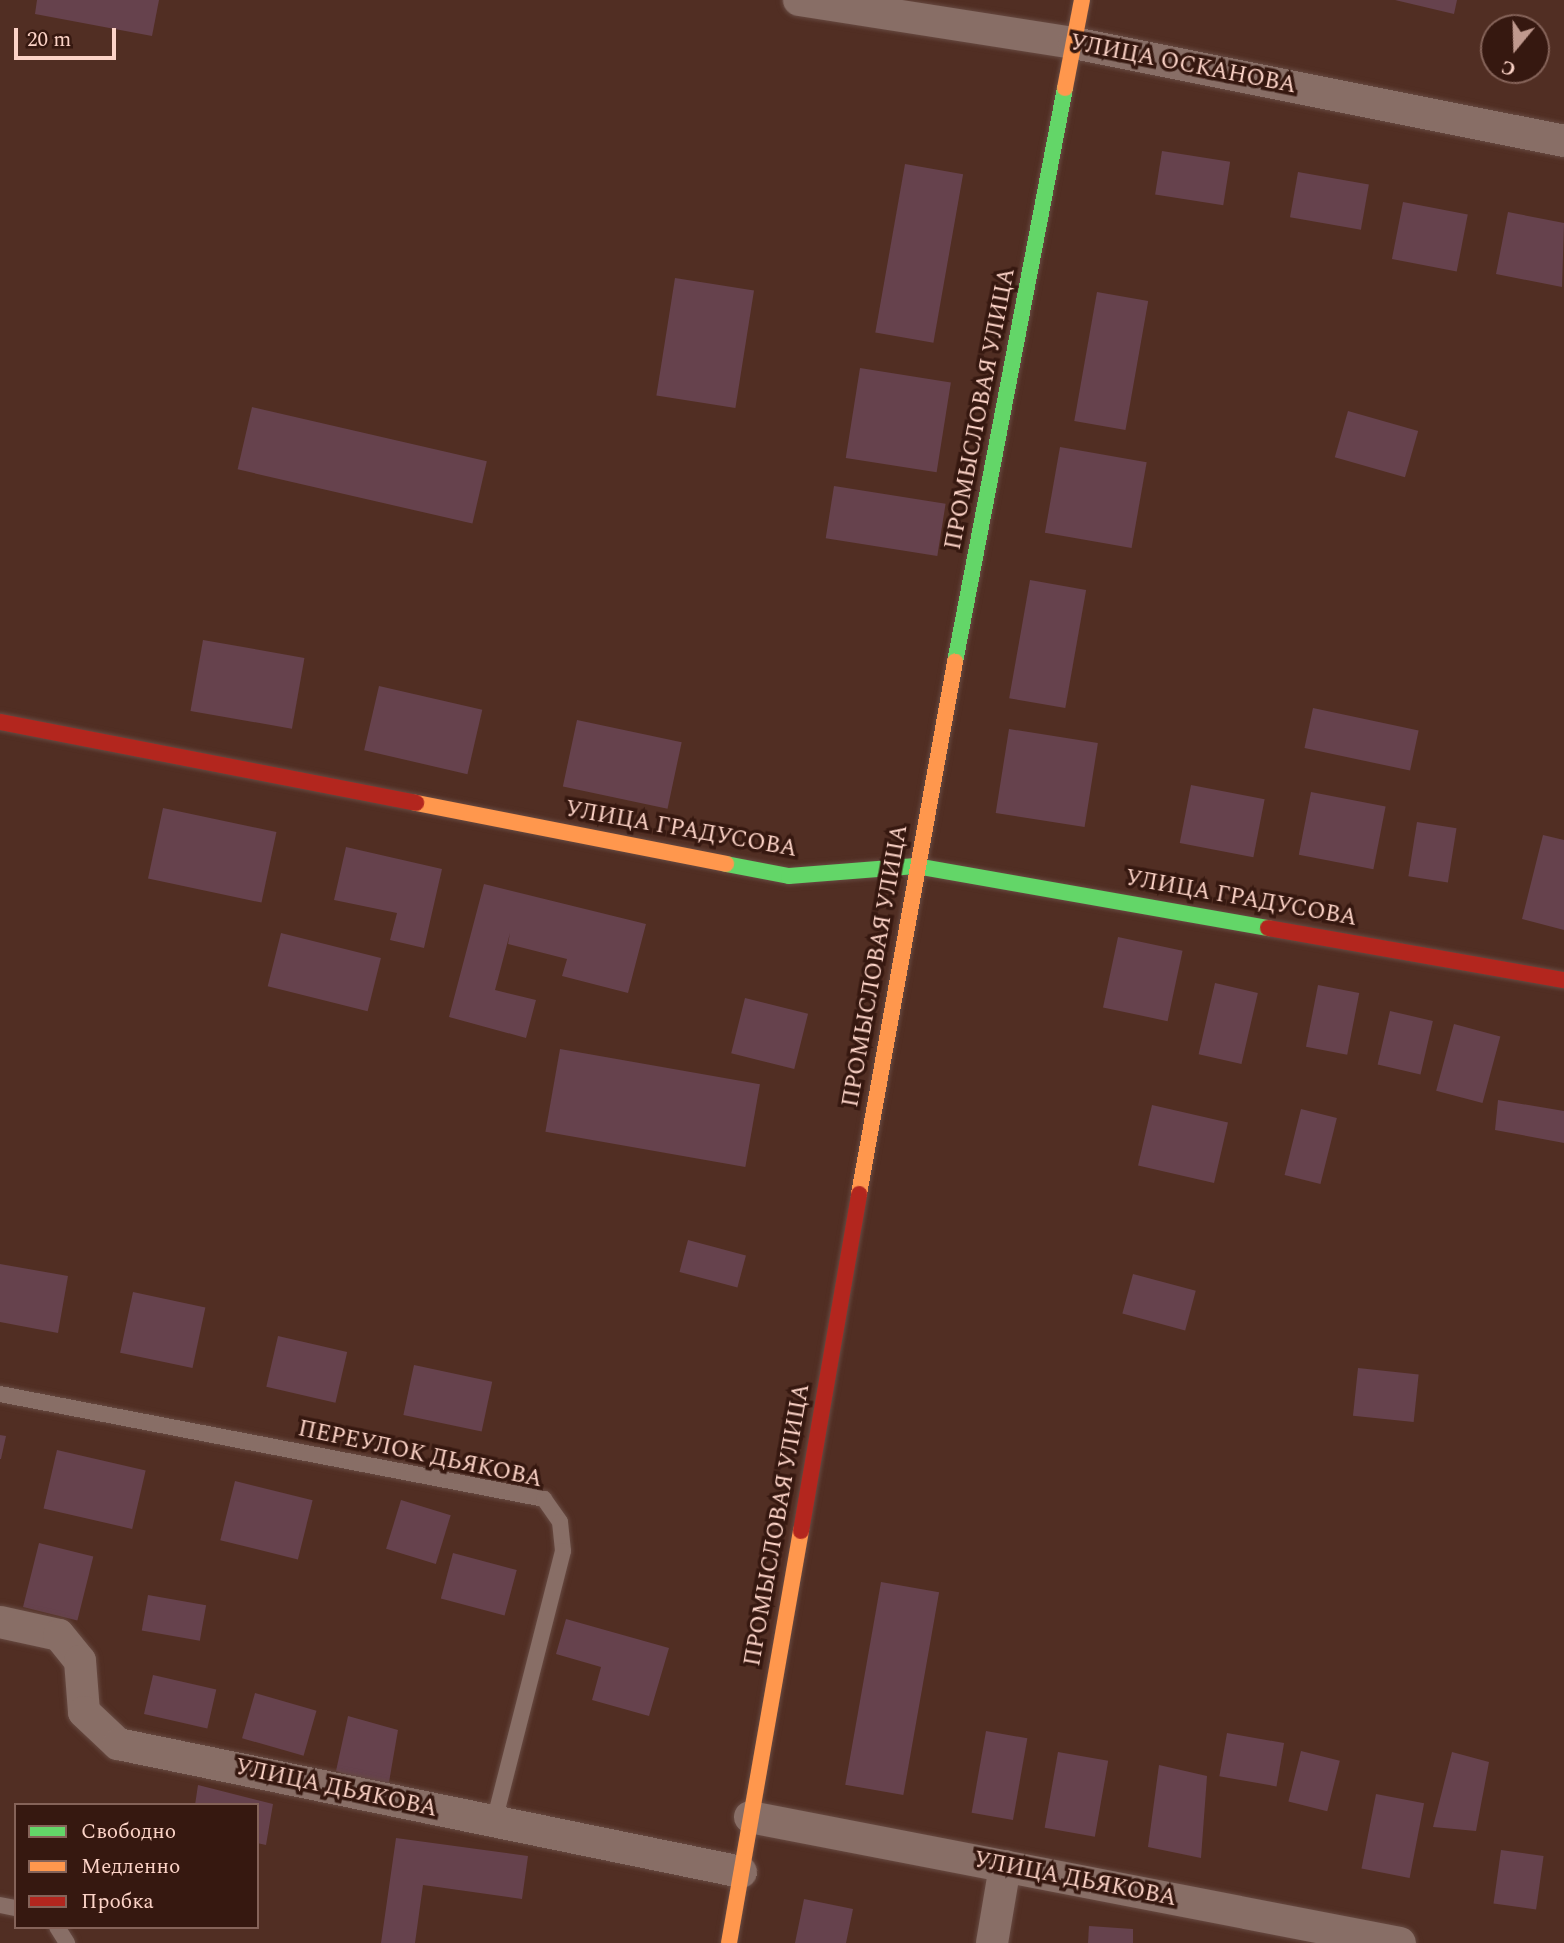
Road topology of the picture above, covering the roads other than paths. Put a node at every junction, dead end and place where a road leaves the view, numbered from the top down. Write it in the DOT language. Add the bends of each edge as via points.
graph roads {
  1 [pos="799,0"];
  2 [pos="1082,0"];
  3 [pos="1074,43"];
  4 [pos="1564,141"];
  5 [pos="0,722"];
  6 [pos="916,866"];
  7 [pos="1564,980"];
  8 [pos="0,1394"];
  9 [pos="0,1622"];
  10 [pos="750,1817"];
  11 [pos="494,1821"];
  12 [pos="1005,1866"];
  13 [pos="741,1872"];
  14 [pos="730,1943"];
  15 [pos="992,1943"];
  16 [pos="1400,1943"];
  1 -- 3 [label="street, УЛИЦА ОСКАНОВА"];
  2 -- 3 [label="street, ПРОМЫСЛОВАЯ УЛИЦА"];
  3 -- 4 [label="street, УЛИЦА ОСКАНОВА"];
  3 -- 6 [label="street, ПРОМЫСЛОВАЯ УЛИЦА"];
  5 -- 6 [label="street, УЛИЦА ГРАДУСОВА" via="789,876"];
  6 -- 7 [label="street, УЛИЦА ГРАДУСОВА"];
  6 -- 10 [label="street, ПРОМЫСЛОВАЯ УЛИЦА"];
  8 -- 11 [label="lane, ПЕРЕУЛОК ДЬЯКОВА" via="544,1499 560,1522 563,1551"];
  9 -- 11 [label="street, УЛИЦА ДЬЯКОВА" via="59,1636 80,1661 84,1712 118,1744"];
  10 -- 12 [label="street, УЛИЦА ДЬЯКОВА"];
  10 -- 13 [label="street, ПРОМЫСЛОВАЯ УЛИЦА"];
  11 -- 13 [label="street, УЛИЦА ДЬЯКОВА"];
  12 -- 15 [label="street"];
  12 -- 16 [label="street, УЛИЦА ДЬЯКОВА"];
  13 -- 14 [label="street, ПРОМЫСЛОВАЯ УЛИЦА"];
}
